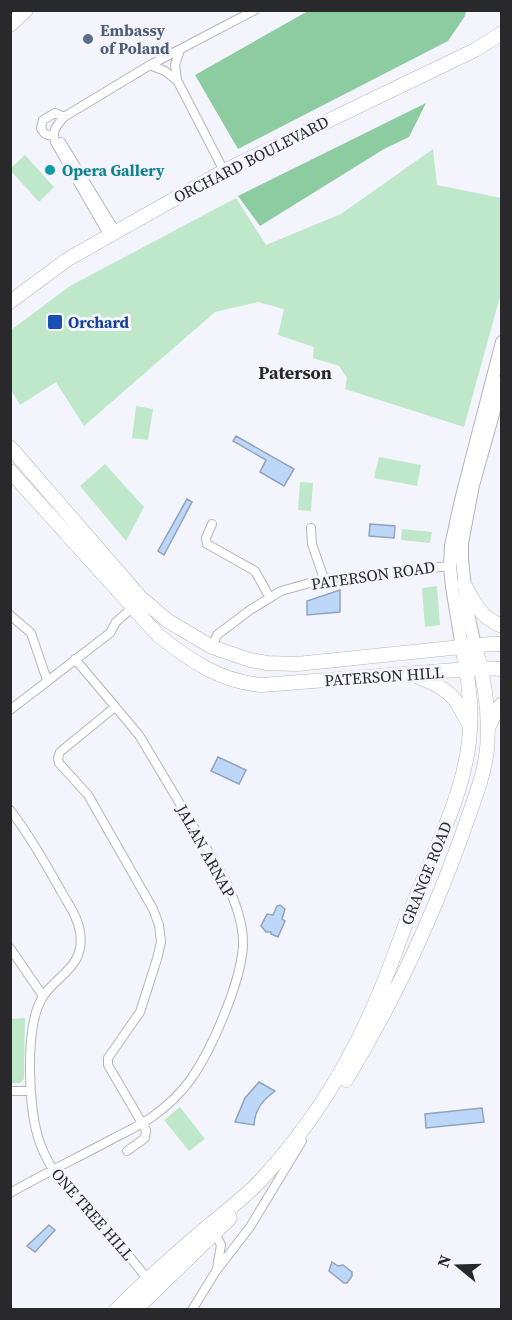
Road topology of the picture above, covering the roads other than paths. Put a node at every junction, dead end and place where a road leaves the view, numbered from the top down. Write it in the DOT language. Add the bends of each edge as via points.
graph roads {
  1 [pos="26,10"];
  2 [pos="255,10"];
  3 [pos="10,25"];
  4 [pos="501,33"];
  5 [pos="180,50"];
  6 [pos="150,65"];
  7 [pos="177,80"];
  8 [pos="64,117"];
  9 [pos="56,130"];
  10 [pos="224,171"];
  11 [pos="112,234"];
  12 [pos="11,302"];
  13 [pos="501,342"];
  14 [pos="501,382"];
  15 [pos="10,447"];
  16 [pos="10,471"];
  17 [pos="213,524"];
  18 [pos="311,528"];
  19 [pos="450,566"];
  20 [pos="324,579"];
  21 [pos="464,584"];
  22 [pos="270,598"];
  23 [pos="136,602"];
  24 [pos="10,615"];
  25 [pos="501,627"];
  26 [pos="215,641"];
  27 [pos="501,644"];
  28 [pos="469,646"];
  29 [pos="75,659"];
  30 [pos="482,668"];
  31 [pos="467,669"];
  32 [pos="501,669"];
  33 [pos="413,674"];
  34 [pos="47,680"];
  35 [pos="501,704"];
  36 [pos="115,707"];
  37 [pos="10,710"];
  38 [pos="470,726"];
  39 [pos="488,728"];
  40 [pos="462,776"];
  41 [pos="482,776"];
  42 [pos="10,810"];
  43 [pos="10,948"];
  44 [pos="391,962"];
  45 [pos="406,970"];
  46 [pos="43,996"];
  47 [pos="10,1090"];
  48 [pos="30,1091"];
  49 [pos="142,1123"];
  50 [pos="302,1141"];
  51 [pos="127,1151"];
  52 [pos="54,1170"];
  53 [pos="10,1193"];
  54 [pos="216,1235"];
  55 [pos="237,1244"];
  56 [pos="216,1271"];
  57 [pos="151,1284"];
  58 [pos="116,1310"];
  59 [pos="135,1310"];
  60 [pos="192,1310"];
  1 -- 3 [label="main road"];
  2 -- 5 [label="street"];
  4 -- 10 [label="main road, ORCHARD BOULEVARD" via="475,50"];
  5 -- 6 [label="street"];
  5 -- 7 [label="street" via="175,65"];
  6 -- 7 [label="street"];
  6 -- 8 [label="street"];
  7 -- 10 [label="street"];
  8 -- 9 [label="street"];
  8 -- 9 [label="street" via="55,113 44,120 43,133 48,135"];
  9 -- 11 [label="street" via="64,159"];
  10 -- 11 [label="main road, ORCHARD BOULEVARD"];
  11 -- 12 [label="main road, ORCHARD BOULEVARD" via="68,260"];
  13 -- 19 [label="main road, GRANGE ROAD" via="457,518"];
  14 -- 21 [label="main road, GRANGE ROAD" via="465,527"];
  15 -- 23 [label="main road"];
  16 -- 23 [label="main road"];
  17 -- 22 [label="street" via="207,544 255,571"];
  18 -- 20 [label="street"];
  19 -- 20 [label="street, PATERSON ROAD"];
  19 -- 28 [label="main road, GRANGE ROAD"];
  20 -- 22 [label="street, PATERSON ROAD"];
  21 -- 25 [label="main road" via="486,619"];
  21 -- 28 [label="main road, GRANGE ROAD"];
  22 -- 26 [label="street, PATERSON ROAD"];
  23 -- 26 [label="main road, PATERSON HILL" via="194,638"];
  23 -- 29 [label="street" via="110,633"];
  23 -- 33 [label="main road, PATERSON HILL" via="158,635 183,655 244,684 262,686"];
  24 -- 34 [label="street" via="30,633"];
  26 -- 28 [label="main road, PATERSON HILL" via="250,660 297,664"];
  27 -- 28 [label="main road, PATERSON HILL"];
  28 -- 30 [label="main road, GRANGE ROAD"];
  28 -- 31 [label="main road, GRANGE ROAD"];
  29 -- 34 [label="street"];
  29 -- 36 [label="street, JALAN ARNAP"];
  30 -- 31 [label="main road, PATERSON HILL"];
  30 -- 32 [label="main road, PATERSON HILL"];
  30 -- 39 [label="main road, GRANGE ROAD"];
  31 -- 33 [label="main road, PATERSON HILL"];
  31 -- 38 [label="main road, GRANGE ROAD"];
  33 -- 38 [label="main road" via="450,694"];
  34 -- 37 [label="street"];
  35 -- 39 [label="main road"];
  36 -- 49 [label="street, JALAN ARNAP" via="140,735 226,881 241,924 243,948 226,1008 200,1064 174,1098"];
  36 -- 49 [label="street" via="60,752 58,758 88,795 159,925 161,942 140,1012 112,1051 108,1065"];
  38 -- 40 [label="main road, GRANGE ROAD"];
  39 -- 41 [label="main road, GRANGE ROAD"];
  40 -- 41 [label="main road" via="471,770"];
  40 -- 44 [label="main road, GRANGE ROAD"];
  41 -- 45 [label="main road, GRANGE ROAD" via="437,903"];
  42 -- 46 [label="street, ONE TREE HILL" via="43,859 80,933 75,962"];
  43 -- 46 [label="street"];
  44 -- 45 [label="main road" via="394,975"];
  44 -- 57 [label="main road, GRANGE ROAD" via="352,1050 305,1126 261,1181"];
  45 -- 50 [label="main road, GRANGE ROAD" via="370,1040"];
  46 -- 48 [label="street, ONE TREE HILL" via="32,1036"];
  47 -- 48 [label="street"];
  48 -- 52 [label="street, ONE TREE HILL" via="39,1141"];
  49 -- 51 [label="street" via="145,1138"];
  49 -- 52 [label="street, JALAN ARNAP"];
  50 -- 54 [label="main road, GRANGE ROAD"];
  50 -- 55 [label="street"];
  52 -- 53 [label="street, JALAN ARNAP"];
  52 -- 57 [label="street, ONE TREE HILL"];
  54 -- 55 [label="street" via="229,1245"];
  54 -- 56 [label="street" via="221,1252"];
  54 -- 57 [label="main road, GRANGE ROAD"];
  55 -- 56 [label="street"];
  56 -- 60 [label="street"];
  57 -- 58 [label="main road, GRANGE ROAD"];
  57 -- 59 [label="main road, GRANGE ROAD"];
}
